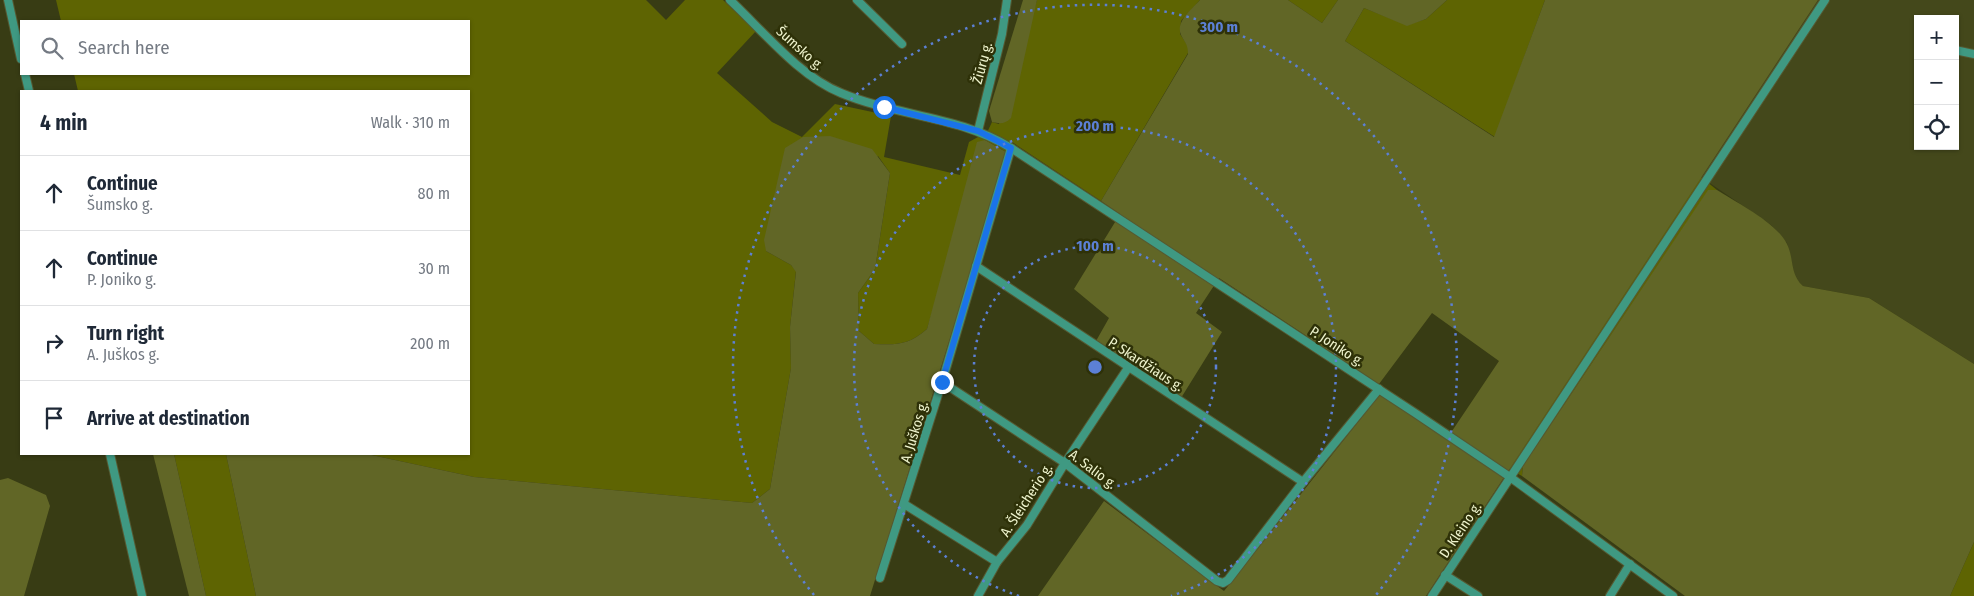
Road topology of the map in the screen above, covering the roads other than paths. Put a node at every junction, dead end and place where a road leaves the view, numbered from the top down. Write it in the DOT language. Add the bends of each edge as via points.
graph roads {
  1 [pos="8,0"];
  2 [pos="730,0"];
  3 [pos="856,0"];
  4 [pos="1007,0"];
  5 [pos="1825,0"];
  6 [pos="902,44"];
  7 [pos="1959,51"];
  8 [pos="20,54"];
  9 [pos="1974,54"];
  10 [pos="25,75"];
  11 [pos="29,90"];
  12 [pos="978,131"];
  13 [pos="1011,148"];
  14 [pos="976,266"];
  15 [pos="1128,368"];
  16 [pos="942,382"];
  17 [pos="1379,389"];
  18 [pos="110,455"];
  19 [pos="1065,463"];
  20 [pos="1510,477"];
  21 [pos="1303,482"];
  22 [pos="904,504"];
  23 [pos="997,562"];
  24 [pos="1630,564"];
  25 [pos="1445,575"];
  26 [pos="880,578"];
  27 [pos="142,596"];
  28 [pos="978,596"];
  29 [pos="1432,596"];
  30 [pos="1478,596"];
  31 [pos="1610,596"];
  32 [pos="1673,596"];
  1 -- 8 [label="street"];
  2 -- 12 [label="street, Šumsko g." via="808,74 831,88 862,101"];
  3 -- 6 [label="street"];
  4 -- 12 [label="street, Žiūrų g."];
  5 -- 20 [label="street, D. Kleino g."];
  7 -- 9 [label="street"];
  10 -- 11 [label="street"];
  12 -- 13 [label="street, P. Joniko g."];
  13 -- 14 [label="street, A. Juškos g."];
  13 -- 17 [label="street, P. Joniko g."];
  14 -- 15 [label="street, P. Skardžiaus g."];
  14 -- 16 [label="street, A. Juškos g."];
  15 -- 19 [label="street, A. Šleicherio g."];
  15 -- 21 [label="street, P. Skardžiaus g."];
  16 -- 19 [label="street, A. Salio g."];
  16 -- 22 [label="street, A. Juškos g."];
  17 -- 20 [label="street, P. Joniko g."];
  17 -- 21 [label="street"];
  18 -- 27 [label="street"];
  19 -- 21 [label="street, A. Salio g." via="1223,583"];
  19 -- 23 [label="street, A. Šleicherio g." via="1028,525"];
  20 -- 24 [label="street, P. Joniko g."];
  20 -- 25 [label="street, D. Kleino g."];
  22 -- 23 [label="street"];
  22 -- 26 [label="street, A. Juškos g."];
  23 -- 28 [label="street, A. Šleicherio g."];
  24 -- 31 [label="street"];
  24 -- 32 [label="street, P. Joniko g."];
  25 -- 29 [label="street, D. Kleino g."];
  25 -- 30 [label="street"];
}
